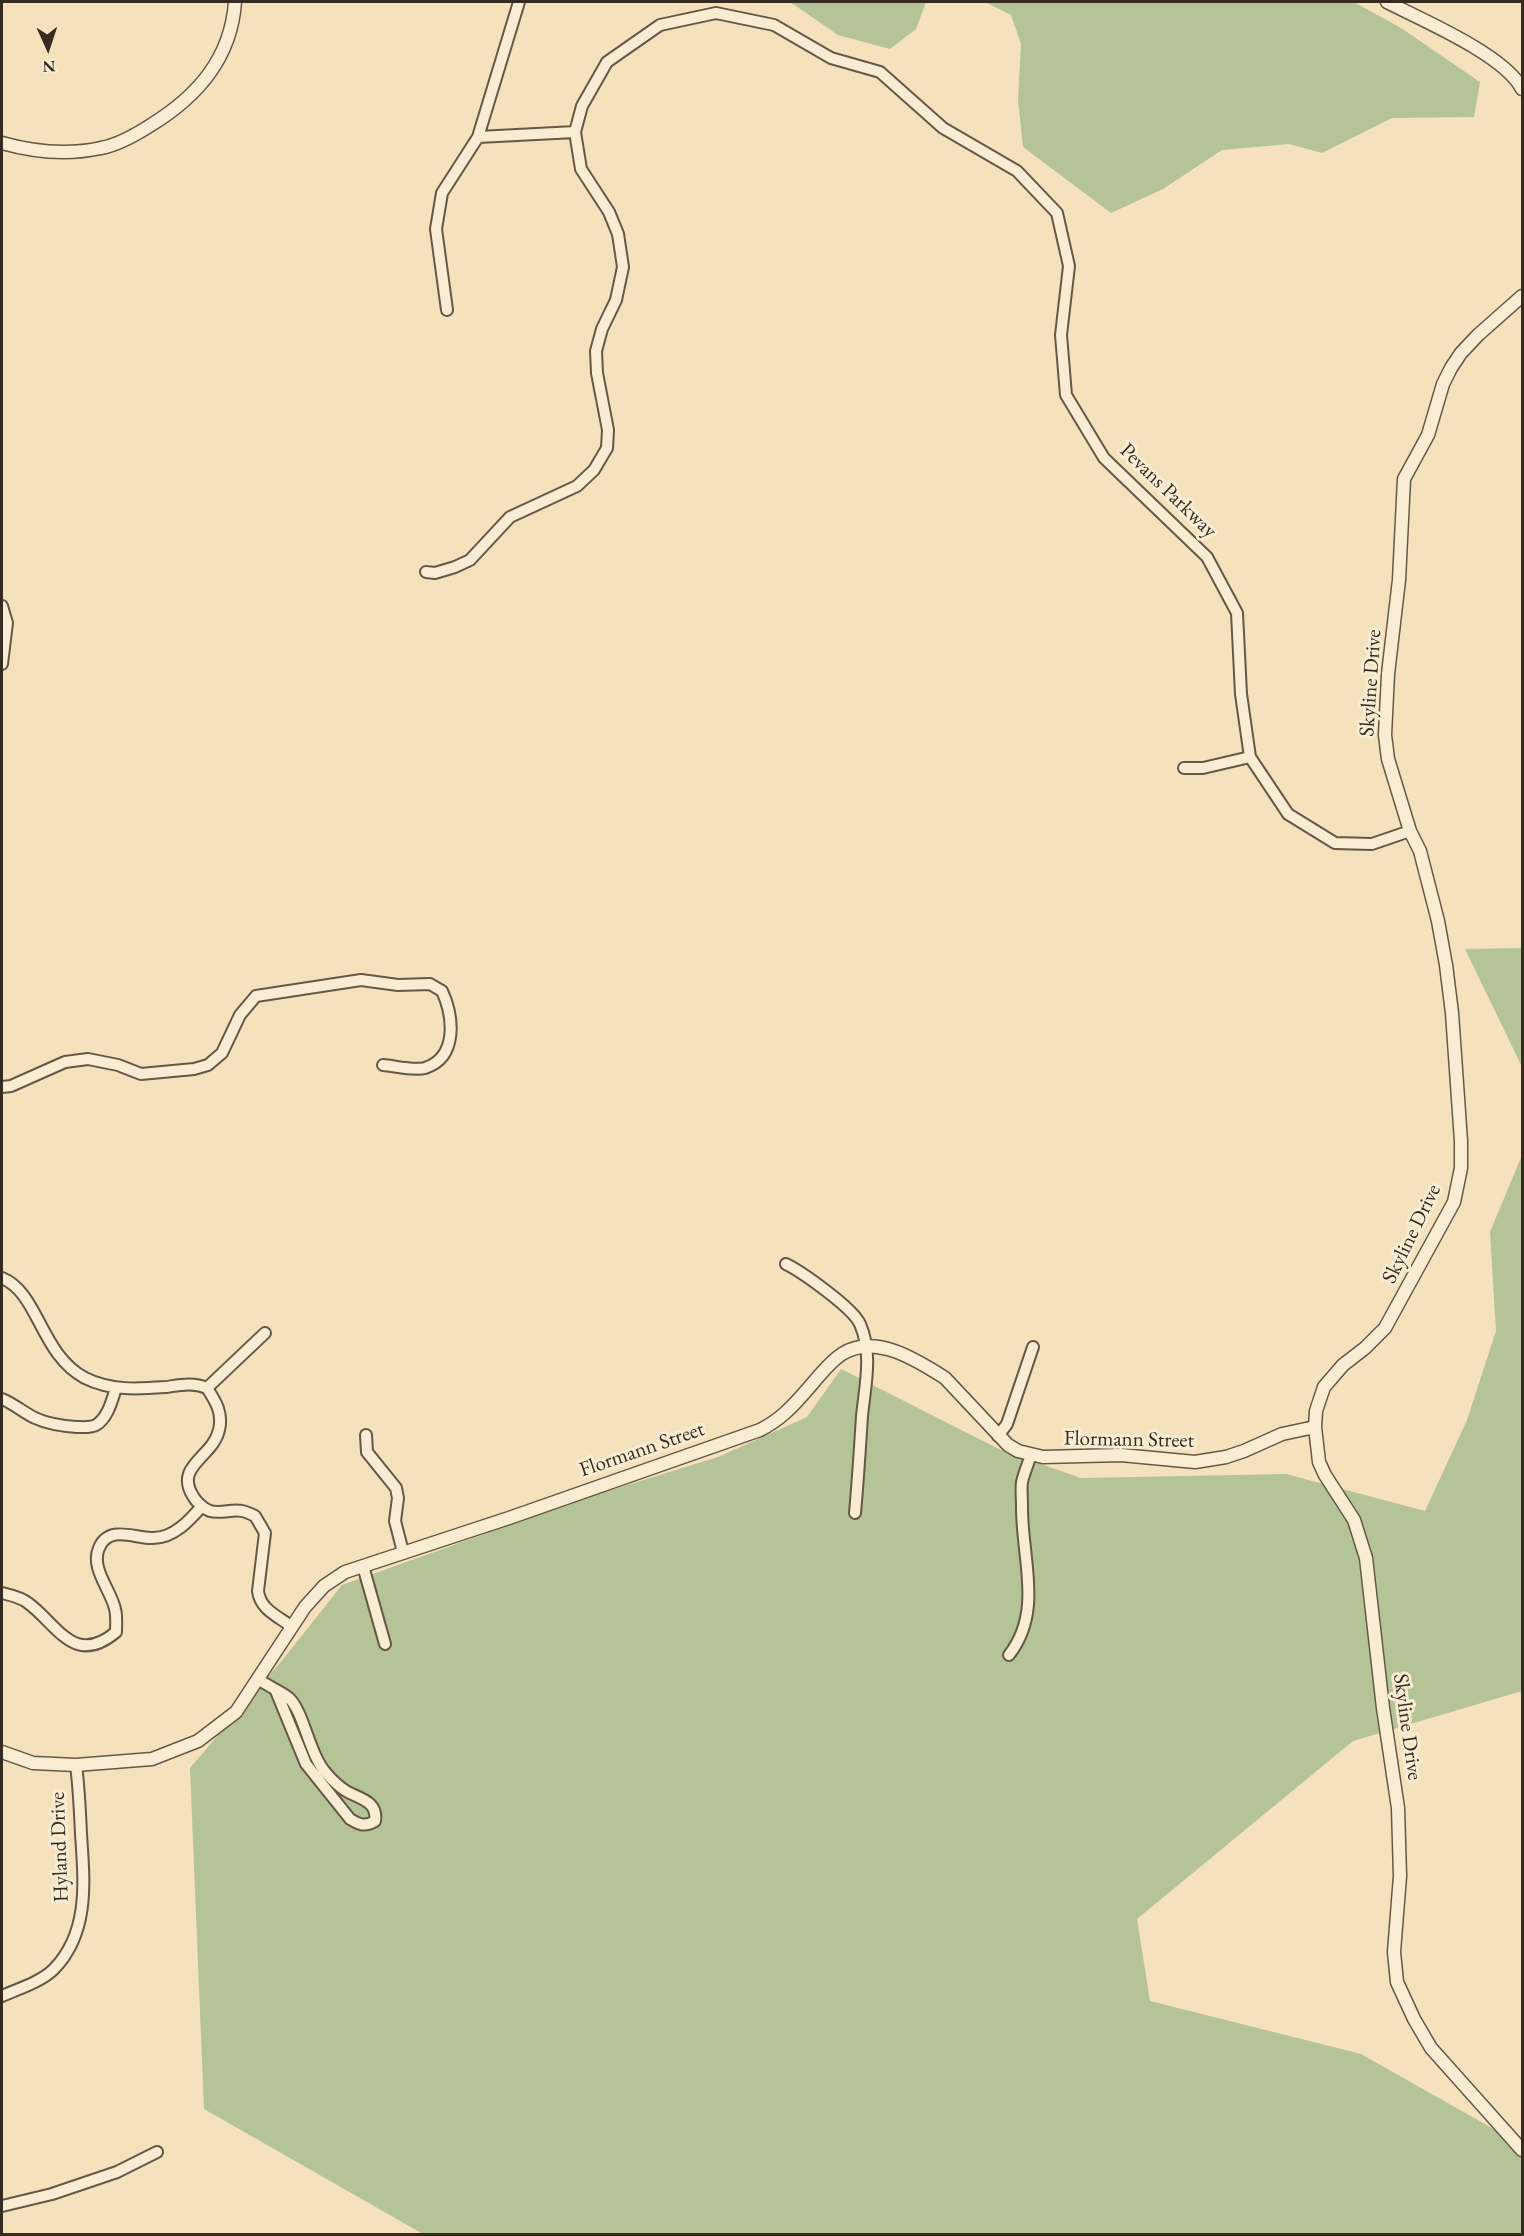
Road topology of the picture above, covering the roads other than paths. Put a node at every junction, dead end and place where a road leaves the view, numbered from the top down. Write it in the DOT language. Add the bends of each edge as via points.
graph roads {
  1 [pos="235,2"];
  2 [pos="519,2"];
  3 [pos="1387,2"];
  4 [pos="1522,88"];
  5 [pos="575,132"];
  6 [pos="478,137"];
  7 [pos="2,143"];
  8 [pos="1522,296"];
  9 [pos="447,310"];
  10 [pos="426,572"];
  11 [pos="2,606"];
  12 [pos="2,664"];
  13 [pos="1250,757"];
  14 [pos="1184,768"];
  15 [pos="1410,831"];
  16 [pos="383,1065"];
  17 [pos="2,1087"];
  18 [pos="786,1264"];
  19 [pos="2,1278"];
  20 [pos="265,1333"];
  21 [pos="865,1346"];
  22 [pos="1033,1347"];
  23 [pos="116,1388"];
  24 [pos="207,1388"];
  25 [pos="2,1399"];
  26 [pos="1315,1427"];
  27 [pos="366,1435"];
  28 [pos="998,1436"];
  29 [pos="1031,1455"];
  30 [pos="202,1506"];
  31 [pos="855,1513"];
  32 [pos="403,1552"];
  33 [pos="363,1566"];
  34 [pos="2,1593"];
  35 [pos="291,1626"];
  36 [pos="386,1644"];
  37 [pos="1009,1655"];
  38 [pos="258,1679"];
  39 [pos="276,1691"];
  40 [pos="2,1752"];
  41 [pos="76,1765"];
  42 [pos="2,1996"];
  43 [pos="1522,2150"];
  44 [pos="157,2152"];
  45 [pos="2,2206"];
  1 -- 7 [label="street" via="231,34 215,66 195,93 146,129 103,148 66,152"];
  2 -- 6 [label="street"];
  3 -- 4 [label="street" via="1489,56"];
  5 -- 6 [label="street"];
  5 -- 10 [label="street, Pevans Parkway" via="580,169 609,212 624,267 596,351 609,430 607,448 594,470 577,486 510,517 470,560 435,573"];
  5 -- 13 [label="street, Pevans Parkway" via="582,106 607,62 660,25 716,13 774,25 831,58 880,72 943,129 1017,171 1057,213 1069,266 1061,335 1066,395 1104,458 1208,557 1237,613 1241,694"];
  6 -- 9 [label="street" via="442,193 436,229"];
  8 -- 15 [label="street, Skyline Drive" via="1478,335 1451,368 1428,435 1404,479 1385,735 1388,759"];
  11 -- 12 [label="street" via="7,623"];
  13 -- 14 [label="street" via="1203,768"];
  13 -- 15 [label="street, Pevans Parkway" via="1287,814 1335,843 1372,844"];
  15 -- 26 [label="street, Skyline Drive" via="1426,873 1446,964 1461,1168 1454,1202 1385,1328 1324,1387"];
  16 -- 17 [label="street" via="424,1069 444,1054 451,1037 452,1019 442,991 430,984 361,980 256,996 240,1016 222,1053 208,1065 141,1074 118,1065 74,1060"];
  18 -- 21 [label="street" via="852,1312 860,1322"];
  19 -- 23 [label="street" via="18,1288 62,1361 85,1378"];
  20 -- 24 [label="street"];
  21 -- 28 [label="street, Flormann Street" via="890,1350 945,1378"];
  21 -- 31 [label="street" via="868,1377"];
  21 -- 32 [label="street, Flormann Street" via="841,1355 789,1411 760,1430"];
  22 -- 28 [label="street" via="1007,1424"];
  23 -- 24 [label="street" via="190,1384"];
  23 -- 25 [label="street" via="103,1418 84,1427 53,1424"];
  24 -- 30 [label="street" via="220,1409 219,1429 216,1440 193,1463 187,1482"];
  26 -- 29 [label="street, Flormann Street" via="1282,1434 1226,1457 1195,1462 1121,1455"];
  26 -- 43 [label="street, Skyline Drive" via="1325,1475 1354,1520 1366,1558 1398,1809 1400,1876 1394,1952 1397,1982 1431,2048"];
  27 -- 32 [label="street" via="367,1452 396,1488 395,1521"];
  28 -- 29 [label="street, Flormann Street"];
  29 -- 37 [label="street" via="1022,1483 1029,1595 1025,1627"];
  30 -- 34 [label="street" via="190,1521 167,1535 154,1539 119,1534 102,1542 97,1560 117,1618 116,1632 105,1641 75,1644 27,1602"];
  30 -- 35 [label="street" via="209,1511 243,1511 255,1516 265,1533 259,1599"];
  32 -- 33 [label="street, Flormann Street"];
  33 -- 35 [label="street, Flormann Street" via="324,1586"];
  33 -- 36 [label="street"];
  35 -- 38 [label="street, Flormann Street"];
  38 -- 39 [label="street"];
  38 -- 41 [label="street, Flormann Street" via="236,1712 181,1750 152,1759"];
  39 -- 39 [label="street" via="306,1764 350,1820 360,1825 375,1821 374,1807 368,1801 336,1785 323,1770 295,1706"];
  40 -- 41 [label="street, Flormann Street" via="33,1763"];
  41 -- 42 [label="street, Hyland Drive" via="84,1891 79,1925 53,1970"];
  44 -- 45 [label="street" via="117,2172"];
}
